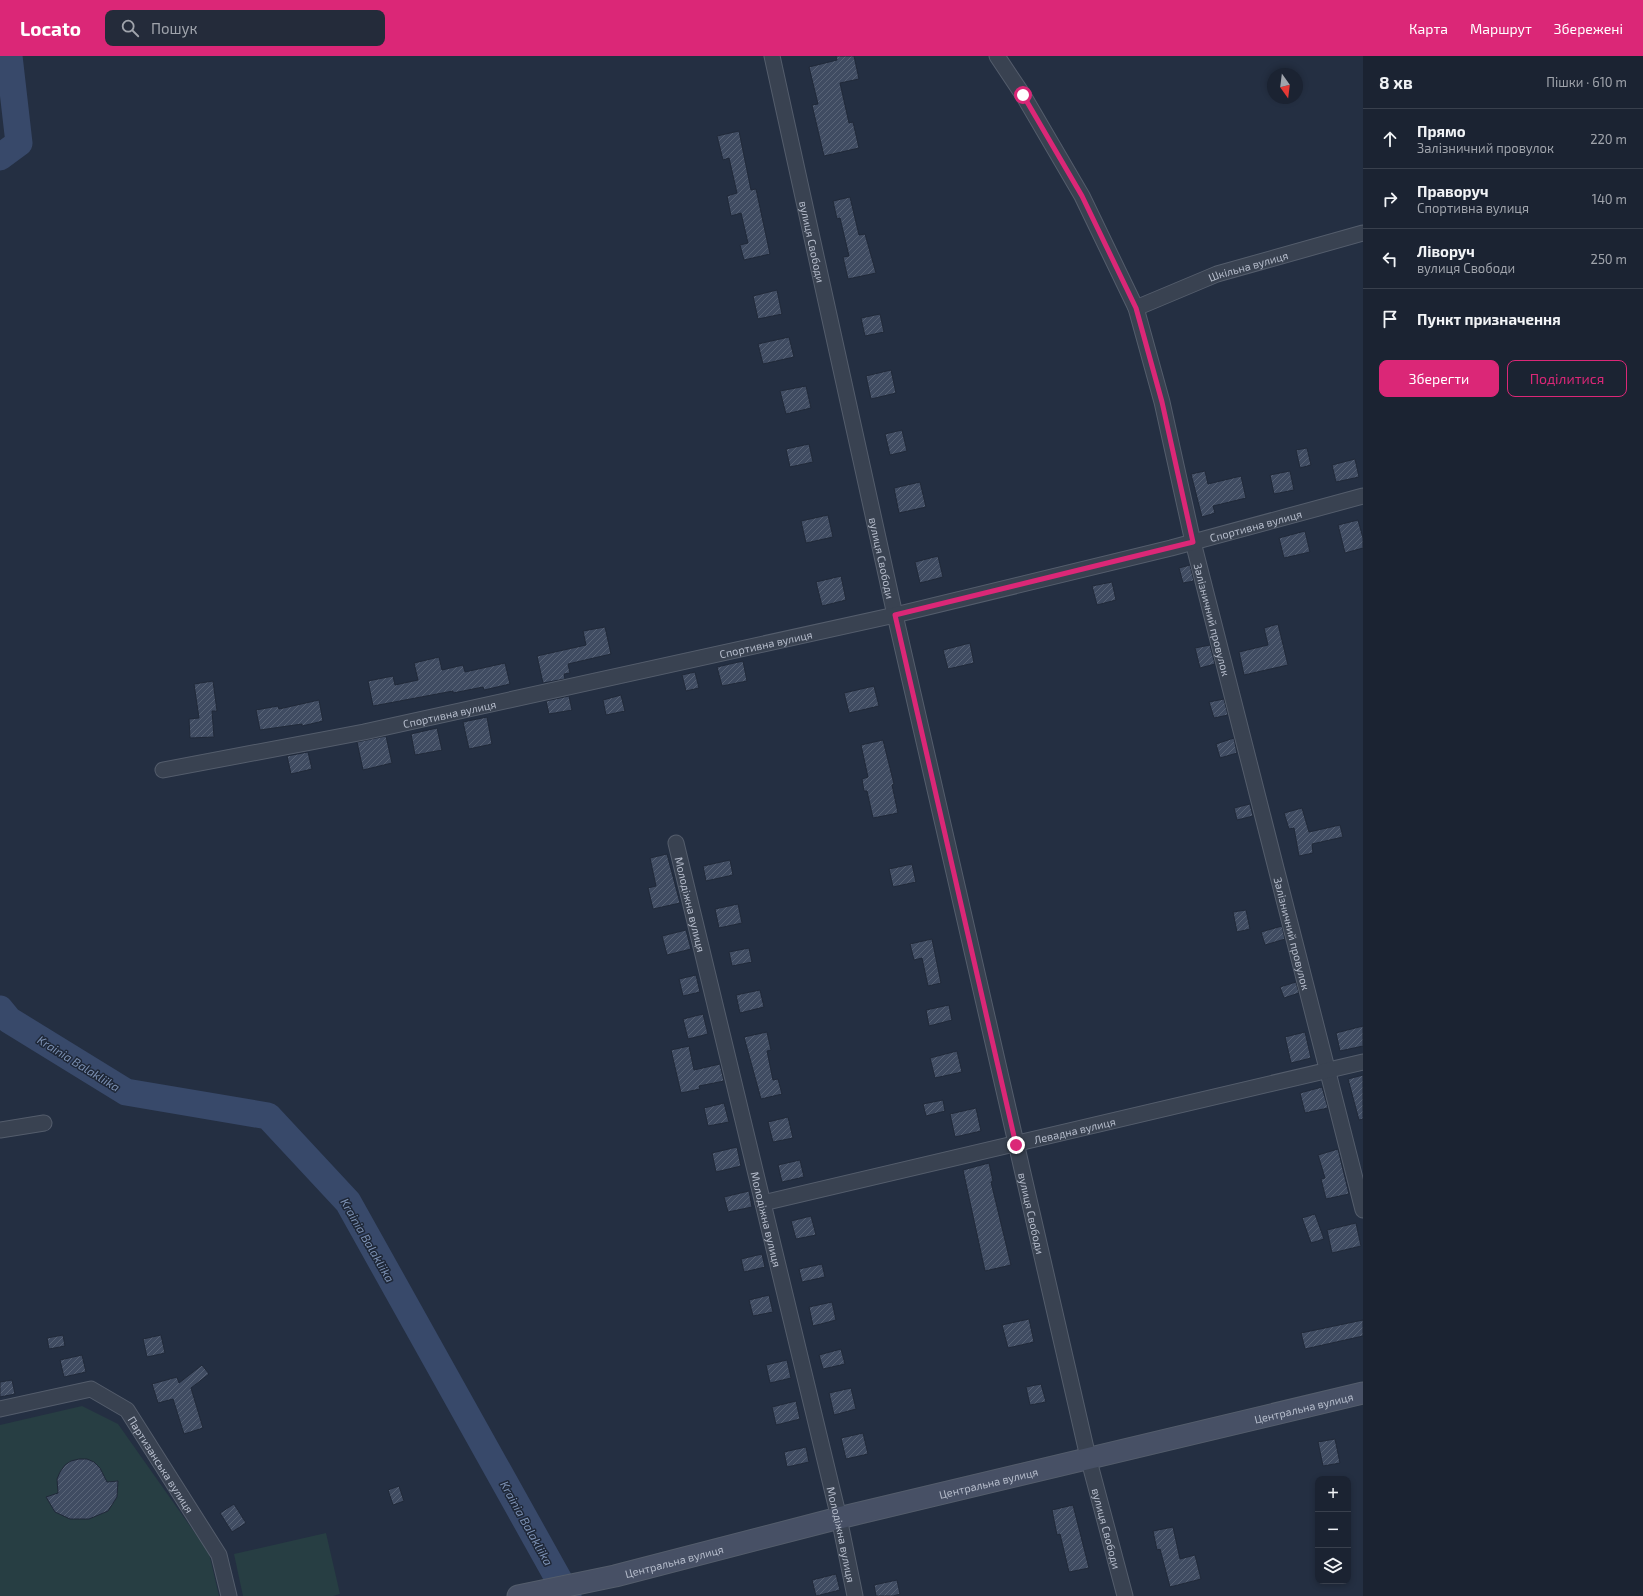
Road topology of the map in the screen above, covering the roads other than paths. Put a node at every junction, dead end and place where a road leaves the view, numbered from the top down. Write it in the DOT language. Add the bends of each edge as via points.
graph roads {
  1 [pos="772,56"];
  2 [pos="997,56"];
  3 [pos="1363,233"];
  4 [pos="1136,308"];
  5 [pos="1363,496"];
  6 [pos="1193,542"];
  7 [pos="895,615"];
  8 [pos="163,770"];
  9 [pos="676,843"];
  10 [pos="1363,1062"];
  11 [pos="1327,1070"];
  12 [pos="44,1123"];
  13 [pos="0,1130"];
  14 [pos="1016,1145"];
  15 [pos="763,1203"];
  16 [pos="1363,1210"];
  17 [pos="1363,1393"];
  18 [pos="0,1409"];
  19 [pos="1088,1457"];
  20 [pos="838,1518"];
  21 [pos="229,1596"];
  22 [pos="518,1596"];
  23 [pos="855,1596"];
  24 [pos="1125,1596"];
  1 -- 7 [label="street, вулиця Свободи"];
  2 -- 4 [label="street, Залізничний провулок" via="1082,196"];
  3 -- 4 [label="street, Шкільна вулиця" via="1217,274"];
  4 -- 6 [label="street, Залізничний провулок" via="1162,402"];
  5 -- 6 [label="street, Спортивна вулиця"];
  6 -- 7 [label="street, Спортивна вулиця"];
  6 -- 11 [label="street, Залізничний провулок"];
  7 -- 8 [label="street, Спортивна вулиця" via="364,732"];
  7 -- 14 [label="street, вулиця Свободи"];
  9 -- 15 [label="street, Молодіжна вулиця"];
  10 -- 11 [label="street, Левадна вулиця"];
  11 -- 14 [label="street, Левадна вулиця"];
  11 -- 16 [label="street, Залізничний провулок"];
  12 -- 13 [label="street"];
  14 -- 15 [label="street, Левадна вулиця"];
  14 -- 19 [label="street, вулиця Свободи"];
  15 -- 20 [label="street, Молодіжна вулиця"];
  17 -- 19 [label="street, Центральна вулиця"];
  18 -- 21 [label="street, Партизанська вулиця" via="90,1389 127,1410 219,1555"];
  19 -- 20 [label="street, Центральна вулиця"];
  19 -- 24 [label="street, вулиця Свободи"];
  20 -- 22 [label="street, Центральна вулиця" via="615,1576"];
  20 -- 23 [label="street, Молодіжна вулиця"];
}
